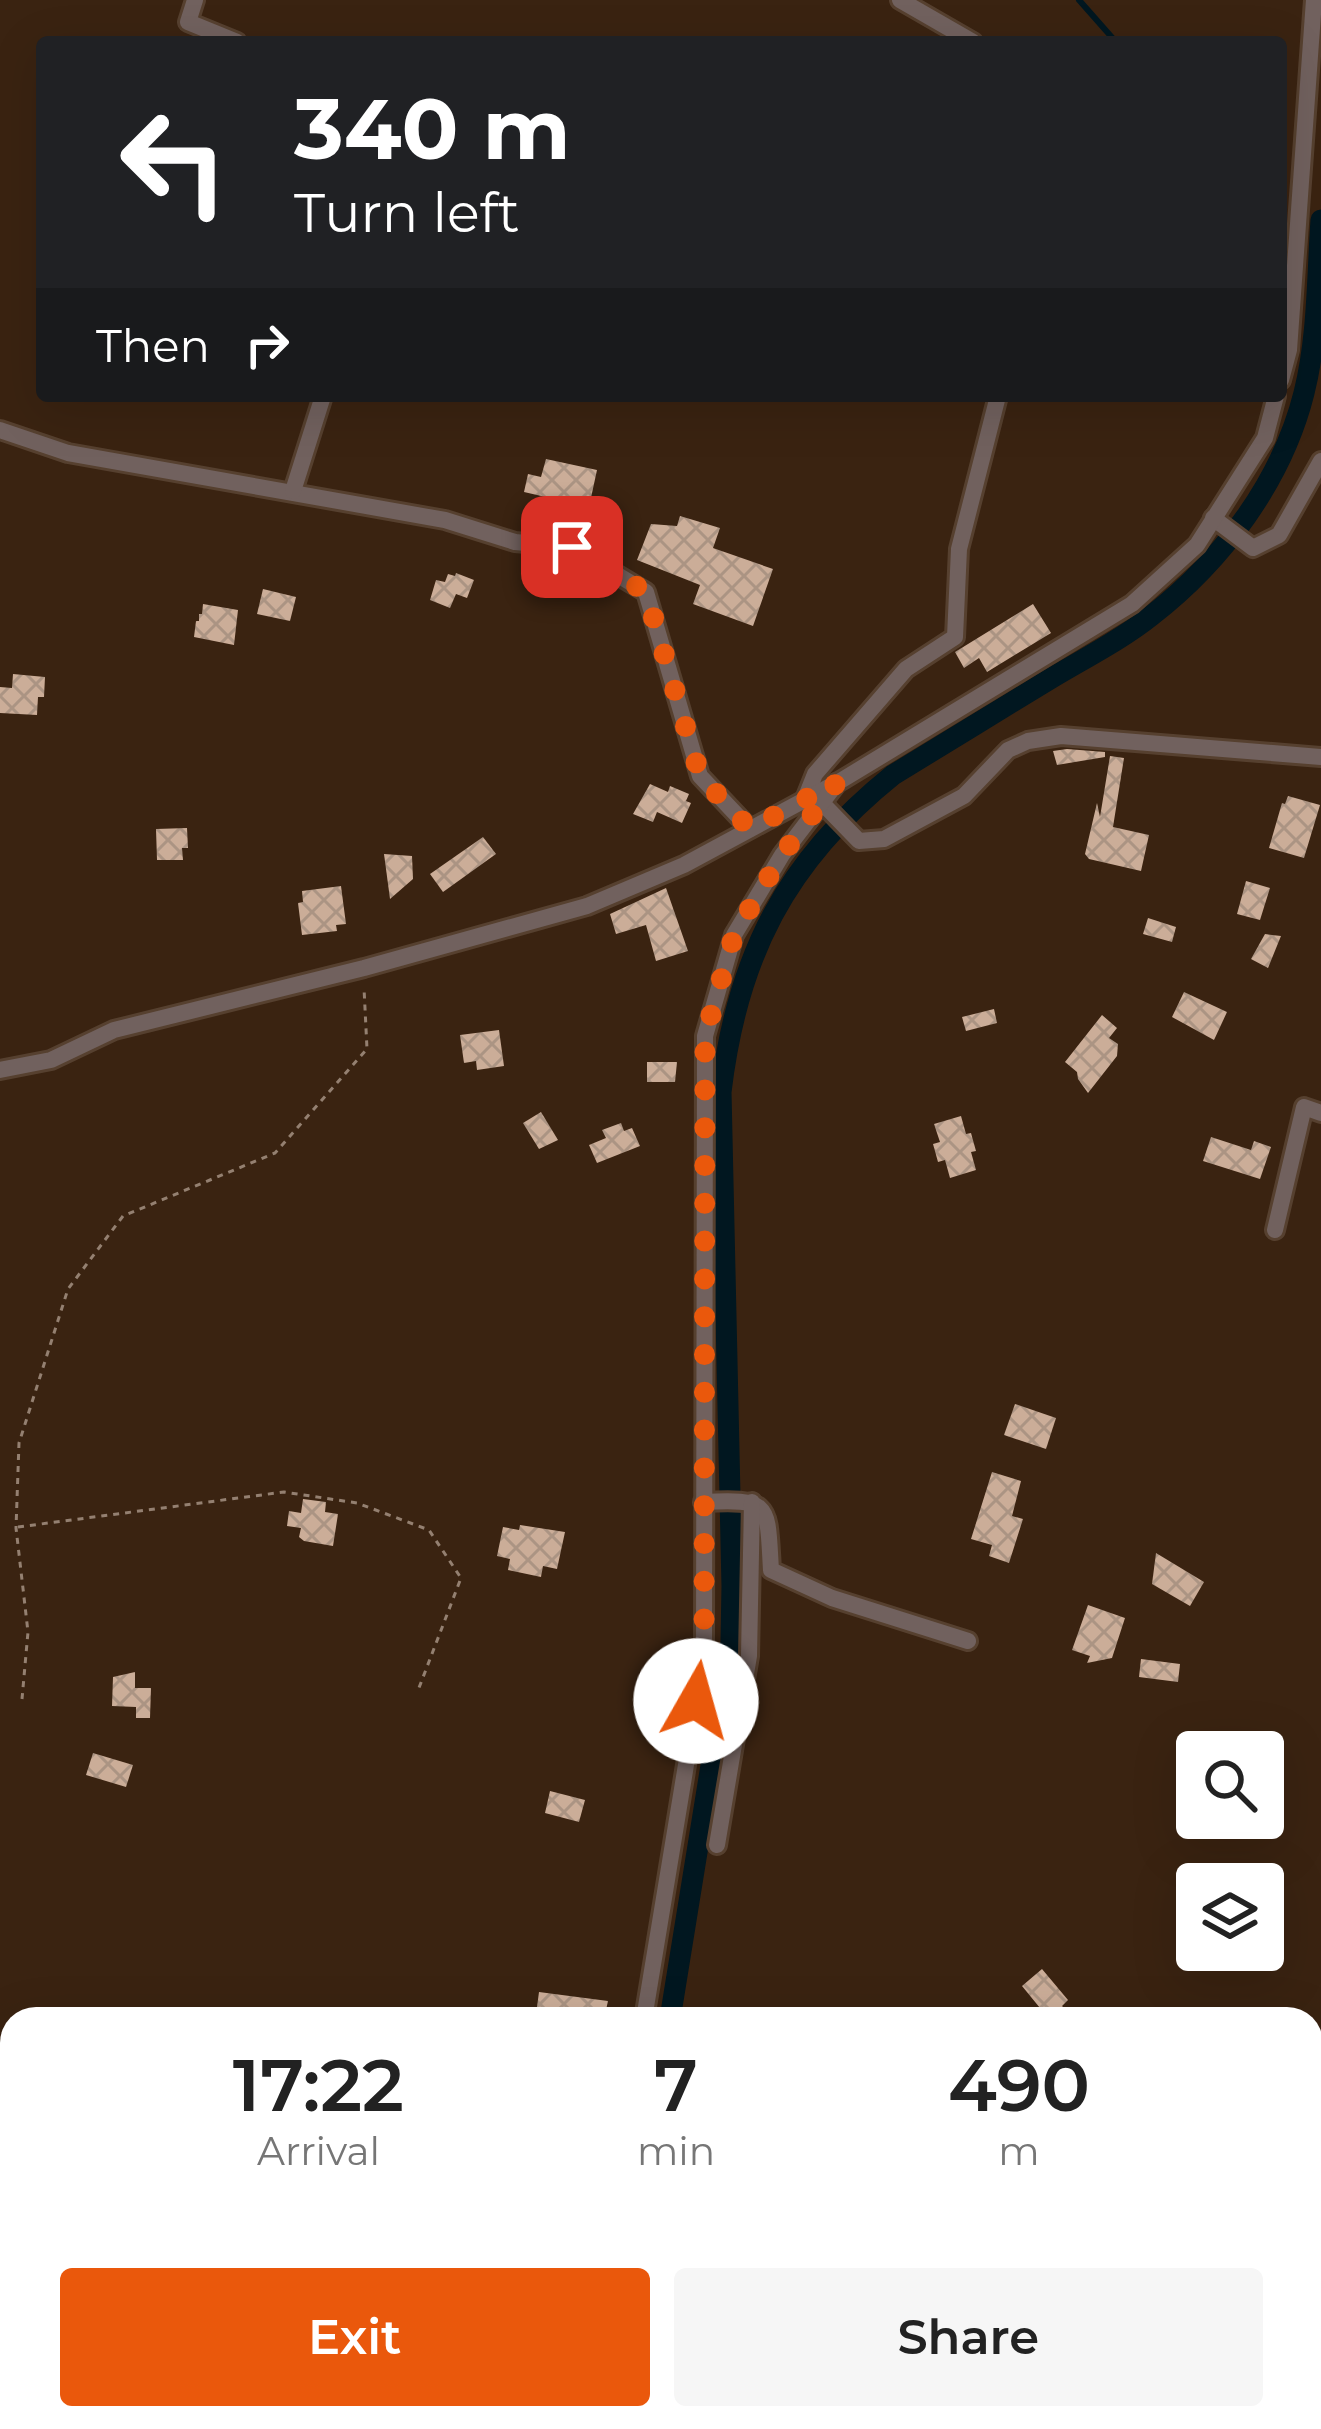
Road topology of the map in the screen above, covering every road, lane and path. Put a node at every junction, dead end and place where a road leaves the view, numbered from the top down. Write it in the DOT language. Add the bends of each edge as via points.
graph roads {
  1 [pos="195,0"];
  2 [pos="900,0"];
  3 [pos="1314,0"];
  4 [pos="222,36"];
  5 [pos="963,36"];
  6 [pos="1287,358"];
  7 [pos="321,402"];
  8 [pos="996,402"];
  9 [pos="1274,402"];
  10 [pos="0,430"];
  11 [pos="1321,461"];
  12 [pos="292,491"];
  13 [pos="1213,518"];
  14 [pos="1321,757"];
  15 [pos="813,802"];
  16 [pos="750,829"];
  17 [pos="364,968"];
  18 [pos="0,1070"];
  19 [pos="1321,1113"];
  20 [pos="1275,1229"];
  21 [pos="749,1501"];
  22 [pos="703,1502"];
  23 [pos="16,1528"];
  24 [pos="968,1641"];
  25 [pos="417,1693"];
  26 [pos="22,1699"];
  27 [pos="717,1845"];
  28 [pos="646,2007"];
  1 -- 4 [label="street" via="188,22"];
  2 -- 5 [label="street"];
  3 -- 6 [label="street"];
  7 -- 12 [label="street"];
  8 -- 15 [label="street" via="959,549 955,637 906,669 815,775"];
  9 -- 13 [label="street" via="1264,438"];
  10 -- 12 [label="street" via="68,453"];
  11 -- 13 [label="street" via="1280,536 1253,548"];
  12 -- 16 [label="street" via="515,542 572,547 646,592 700,776"];
  13 -- 15 [label="street" via="1197,545 1132,604"];
  14 -- 15 [label="street" via="1060,736 1008,750 964,796 884,839 859,841"];
  15 -- 16 [label="street"];
  15 -- 22 [label="street" via="734,935 705,1036"];
  16 -- 17 [label="street" via="587,906"];
  17 -- 18 [label="street" via="114,1030 51,1060"];
  17 -- 23 [label="path" via="367,1049 275,1153 123,1216 68,1288 19,1443"];
  19 -- 20 [label="street" via="1304,1108"];
  21 -- 22 [label="street"];
  21 -- 24 [label="street" via="766,1513 771,1570"];
  21 -- 27 [label="street" via="749,1657"];
  22 -- 28 [label="street" via="704,1656"];
  23 -- 25 [label="path" via="284,1492 357,1503 430,1530 461,1578"];
  23 -- 26 [label="path" via="28,1632"];
}
